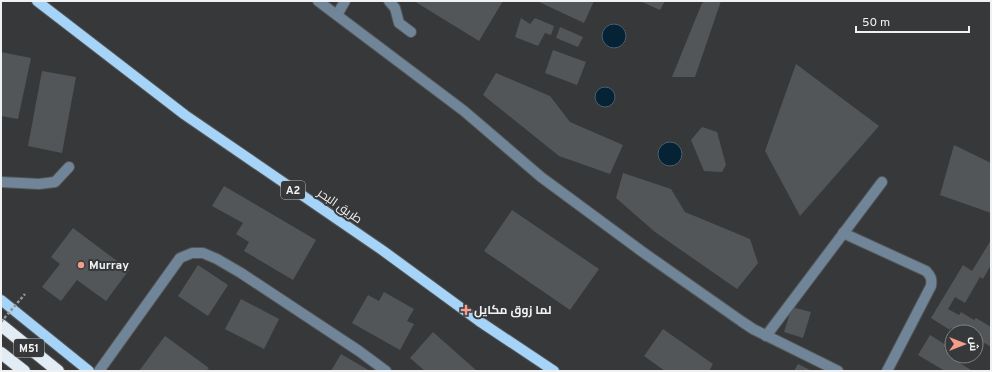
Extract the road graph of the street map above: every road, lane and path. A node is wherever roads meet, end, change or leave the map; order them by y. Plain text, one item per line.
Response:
1 (37, 1) edge
2 (318, 1) edge
3 (345, 1) edge
4 (389, 1) edge
5 (337, 15) junction
6 (411, 32) dead end
7 (69, 166) dead end
8 (1, 182) edge
9 (882, 182) dead end
10 (844, 233) junction
11 (25, 294) dead end
12 (1, 300) edge
13 (1, 324) edge
14 (766, 336) junction
15 (1, 353) edge
16 (24, 371) edge
17 (58, 371) edge
18 (89, 371) edge
19 (99, 371) edge
20 (386, 371) edge
21 (554, 371) edge
22 (838, 371) edge
23 (887, 371) edge

1 - 21 main road, طريق البحر / A2
2 - 5 street
3 - 5 street
4 - 6 street
5 - 14 street
7 - 8 street
9 - 10 street
10 - 14 street
10 - 23 street
11 - 13 path, bridge
12 - 18 main road
13 - 17 highway, M51
14 - 22 street
15 - 16 highway, M51
19 - 20 street

